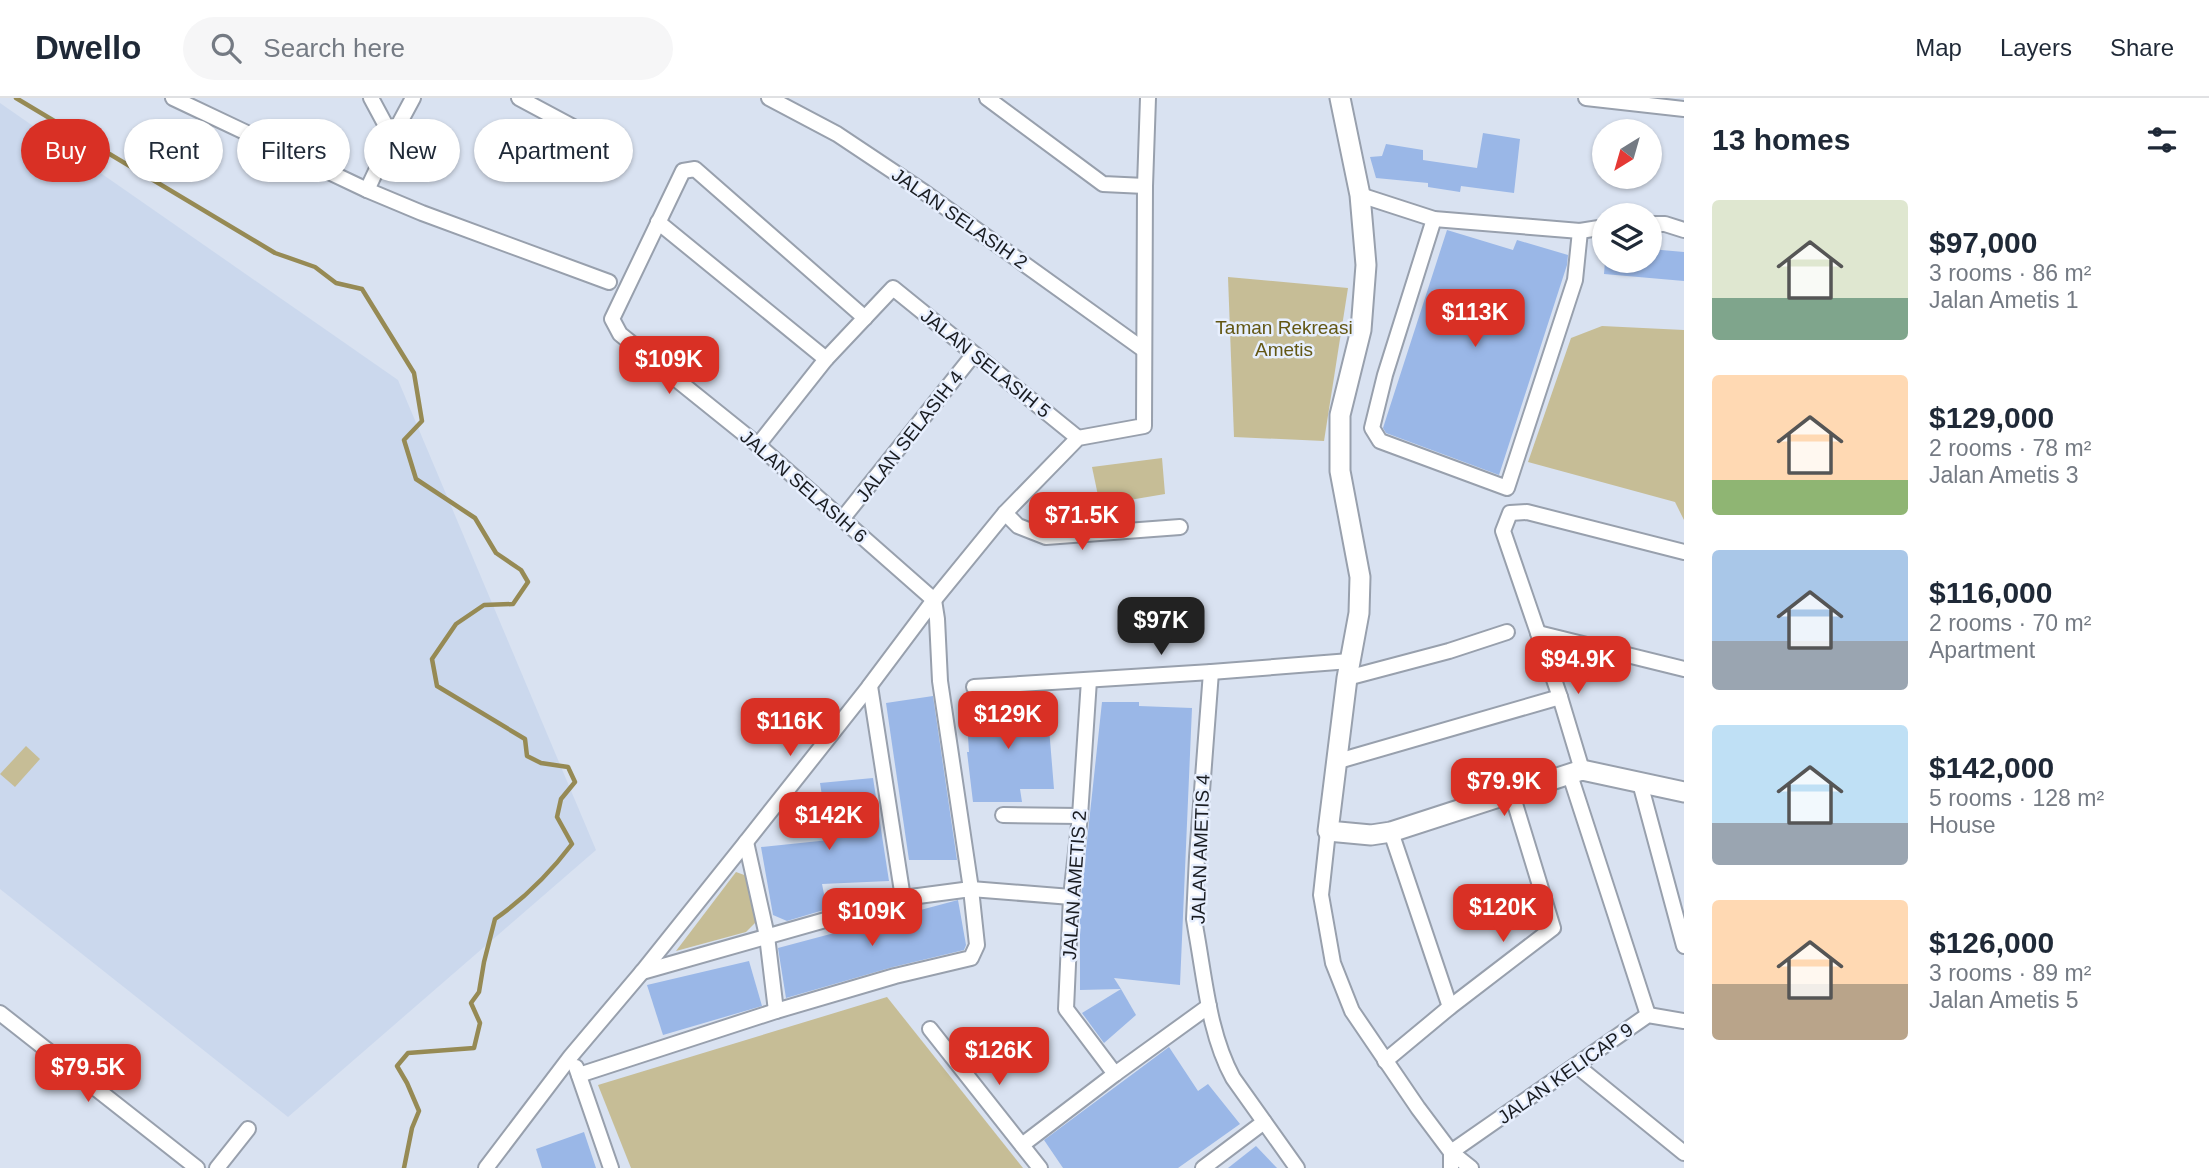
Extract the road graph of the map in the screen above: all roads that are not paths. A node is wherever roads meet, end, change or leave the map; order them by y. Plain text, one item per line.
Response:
1 (173, 98) edge
2 (371, 98) edge
3 (413, 98) edge
4 (519, 98) edge
5 (769, 98) edge
6 (987, 98) edge
7 (1148, 98) edge
8 (1340, 98) edge
9 (1586, 98) edge
10 (1684, 109) edge
11 (382, 119) edge
12 (402, 119) edge
13 (558, 119) edge
14 (371, 182) edge
15 (1145, 186) junction
16 (367, 190) junction
17 (1360, 195) junction
18 (1434, 219) junction
19 (658, 222) junction
20 (1662, 224) edge
21 (1592, 229) edge
22 (1684, 230) edge
23 (1580, 231) junction
24 (609, 282) dead end
25 (865, 318) junction
26 (1144, 350) junction
27 (974, 354) junction
28 (826, 359) junction
29 (1078, 438) junction
30 (758, 445) junction
31 (1004, 513) junction
32 (843, 518) junction
33 (1180, 527) dead end
34 (1684, 552) edge
35 (934, 600) junction
36 (1507, 632) dead end
37 (1538, 633) junction
38 (1684, 669) edge
39 (1348, 670) junction
40 (1211, 672) junction
41 (1088, 680) junction
42 (870, 686) junction
43 (974, 687) dead end
44 (1560, 696) junction
45 (1335, 762) junction
46 (1576, 772) junction
47 (1640, 783) junction
48 (1684, 792) edge
49 (1512, 794) junction
50 (1003, 815) dead end
51 (1080, 816) junction
52 (1328, 831) junction
53 (1391, 832) junction
54 (746, 842) junction
55 (971, 889) junction
56 (1071, 897) junction
57 (903, 898) junction
58 (1679, 911) edge
59 (767, 936) junction
60 (1684, 946) edge
61 (642, 972) junction
62 (1209, 1006) junction
63 (1450, 1007) junction
64 (776, 1011) junction
65 (0, 1013) edge
66 (1648, 1015) junction
67 (1684, 1021) edge
68 (930, 1029) dead end
69 (570, 1056) junction
70 (1385, 1061) junction
71 (1577, 1066) junction
72 (1115, 1074) junction
73 (579, 1075) junction
74 (1264, 1122) junction
75 (248, 1129) dead end
76 (1022, 1145) junction
77 (1451, 1152) junction
78 (1684, 1153) edge
79 (197, 1168) edge
80 (218, 1168) edge
81 (486, 1168) edge
82 (611, 1168) edge
83 (1040, 1168) edge
84 (1203, 1168) edge
85 (1297, 1168) edge
86 (1451, 1168) edge
87 (1471, 1168) edge

1 - 16 street
2 - 11 street
3 - 12 street
4 - 13 street
5 - 26 street, JALAN SELASIH 2
6 - 15 street
7 - 15 street
8 - 17 street
9 - 10 street
14 - 16 street
15 - 26 street
16 - 24 street
17 - 18 street
17 - 39 street
18 - 23 street
18 - 23 street
19 - 25 street
19 - 28 street
19 - 30 street, JALAN SELASIH 6
20 - 22 street
21 - 23 street
25 - 27 street, JALAN SELASIH 5
25 - 28 street
26 - 29 street
27 - 29 street, JALAN SELASIH 5
27 - 32 street, JALAN SELASIH 4
28 - 30 street
29 - 31 street
30 - 32 street, JALAN SELASIH 6
31 - 33 street
31 - 35 street
32 - 35 street, JALAN SELASIH 6
34 - 37 street
35 - 42 street
35 - 55 street
36 - 39 street
37 - 38 street
37 - 44 street
39 - 40 street
39 - 45 street
40 - 41 street
40 - 62 street, JALAN AMETIS 4
41 - 43 street
41 - 51 street, JALAN AMETIS 2
42 - 54 street
42 - 57 street
44 - 45 street
44 - 46 street
45 - 52 street
46 - 47 street
46 - 49 street
46 - 66 street
47 - 48 street
47 - 58 street
49 - 53 street
49 - 63 street
50 - 51 street
51 - 56 street, JALAN AMETIS 2
52 - 53 street
52 - 70 street
53 - 63 street
54 - 59 street
54 - 61 street
55 - 56 street
55 - 57 street
55 - 64 street
56 - 72 street, JALAN AMETIS 2
57 - 59 street
58 - 60 street
59 - 61 street
59 - 64 street
61 - 69 street
62 - 72 street
62 - 74 street, JALAN AMETIS 4
63 - 70 street
64 - 73 street
65 - 79 street
66 - 67 street, JALAN KELICAP 9
66 - 71 street, JALAN KELICAP 9
68 - 76 street
69 - 73 street
69 - 81 street
70 - 77 street
71 - 77 street, JALAN KELICAP 9
71 - 78 street
72 - 76 street
73 - 82 street
74 - 84 street
74 - 85 street, JALAN AMETIS 4
75 - 80 street
76 - 83 street
77 - 86 street
77 - 87 street

